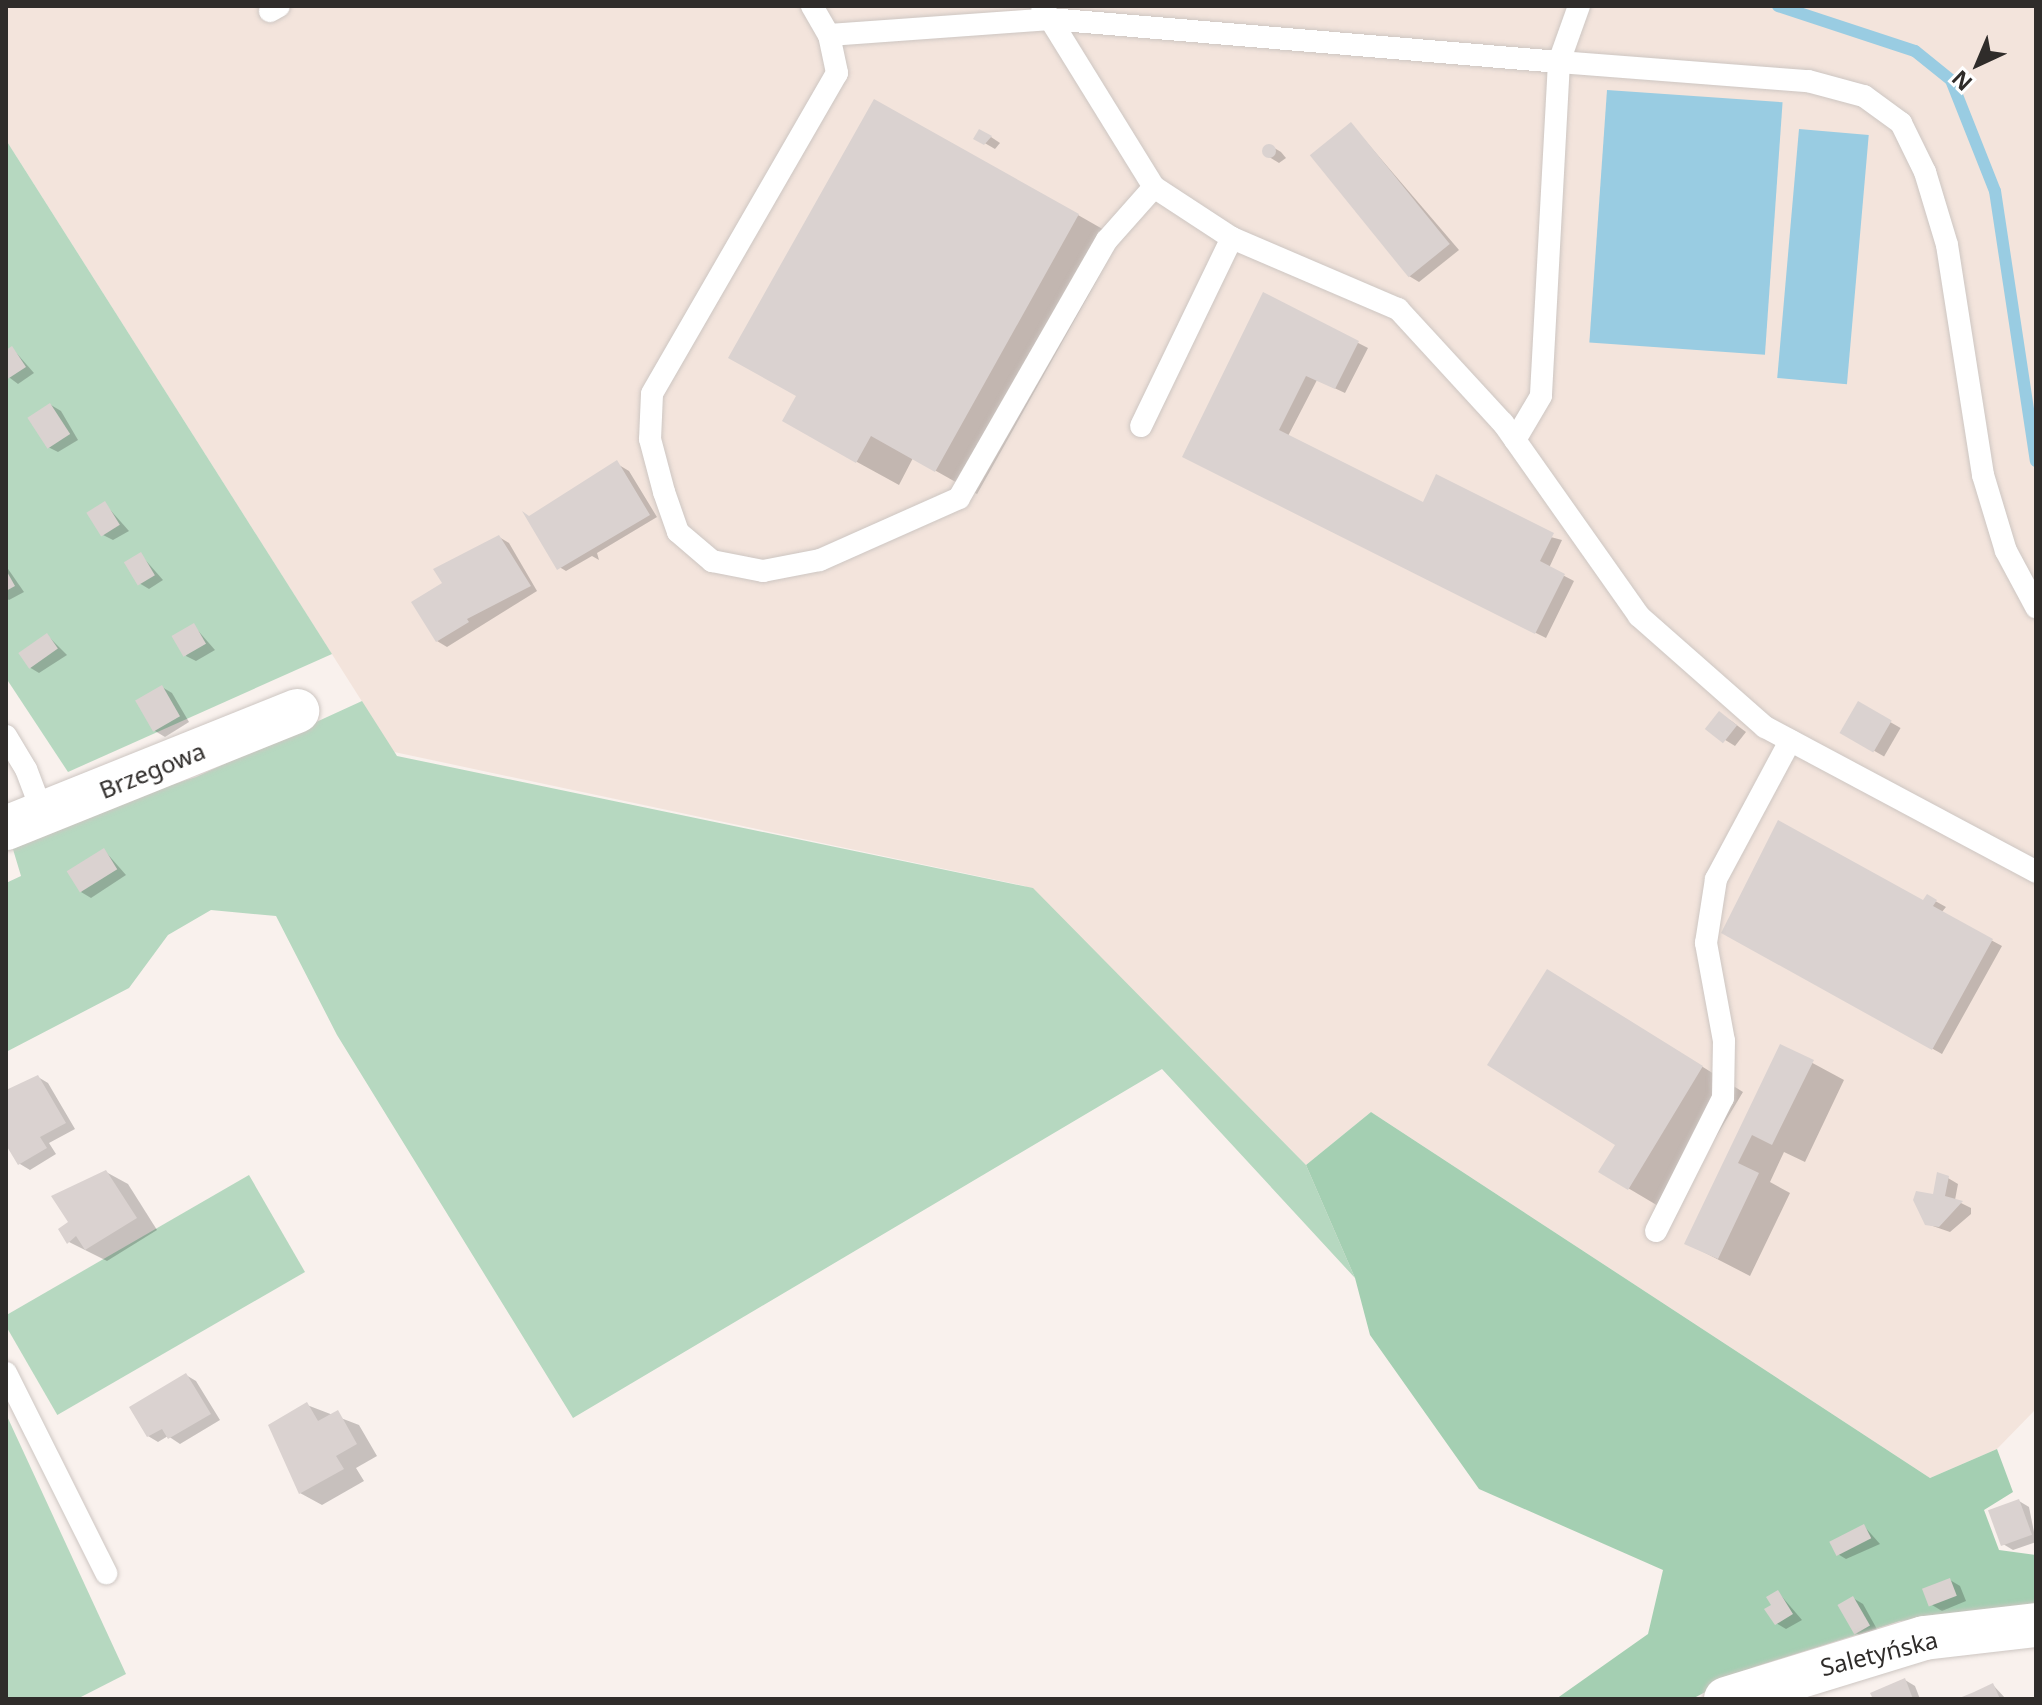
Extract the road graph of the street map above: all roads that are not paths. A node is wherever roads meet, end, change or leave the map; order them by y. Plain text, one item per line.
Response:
1 (812, 6) edge
2 (1578, 8) edge
3 (1046, 13) edge
4 (829, 35) junction
5 (1559, 62) junction
6 (1154, 187) junction
7 (1232, 238) junction
8 (1141, 426) dead end
9 (1515, 440) junction
10 (2036, 607) edge
11 (297, 711) dead end
12 (6, 736) edge
13 (1790, 741) junction
14 (24, 821) edge
15 (2036, 872) edge
16 (1656, 1231) dead end
17 (6, 1373) edge
18 (106, 1573) dead end
19 (2036, 1625) edge
20 (1726, 1699) edge

1 - 4 lane
2 - 5 lane
3 - 4 lane
3 - 5 lane
3 - 6 lane
4 - 6 lane
5 - 9 lane
5 - 10 lane
6 - 7 lane
7 - 8 lane
7 - 9 lane
9 - 13 lane
11 - 14 street, Brzegowa
12 - 14 lane
13 - 15 lane
13 - 16 lane
17 - 18 lane
19 - 20 street, Saletyńska

